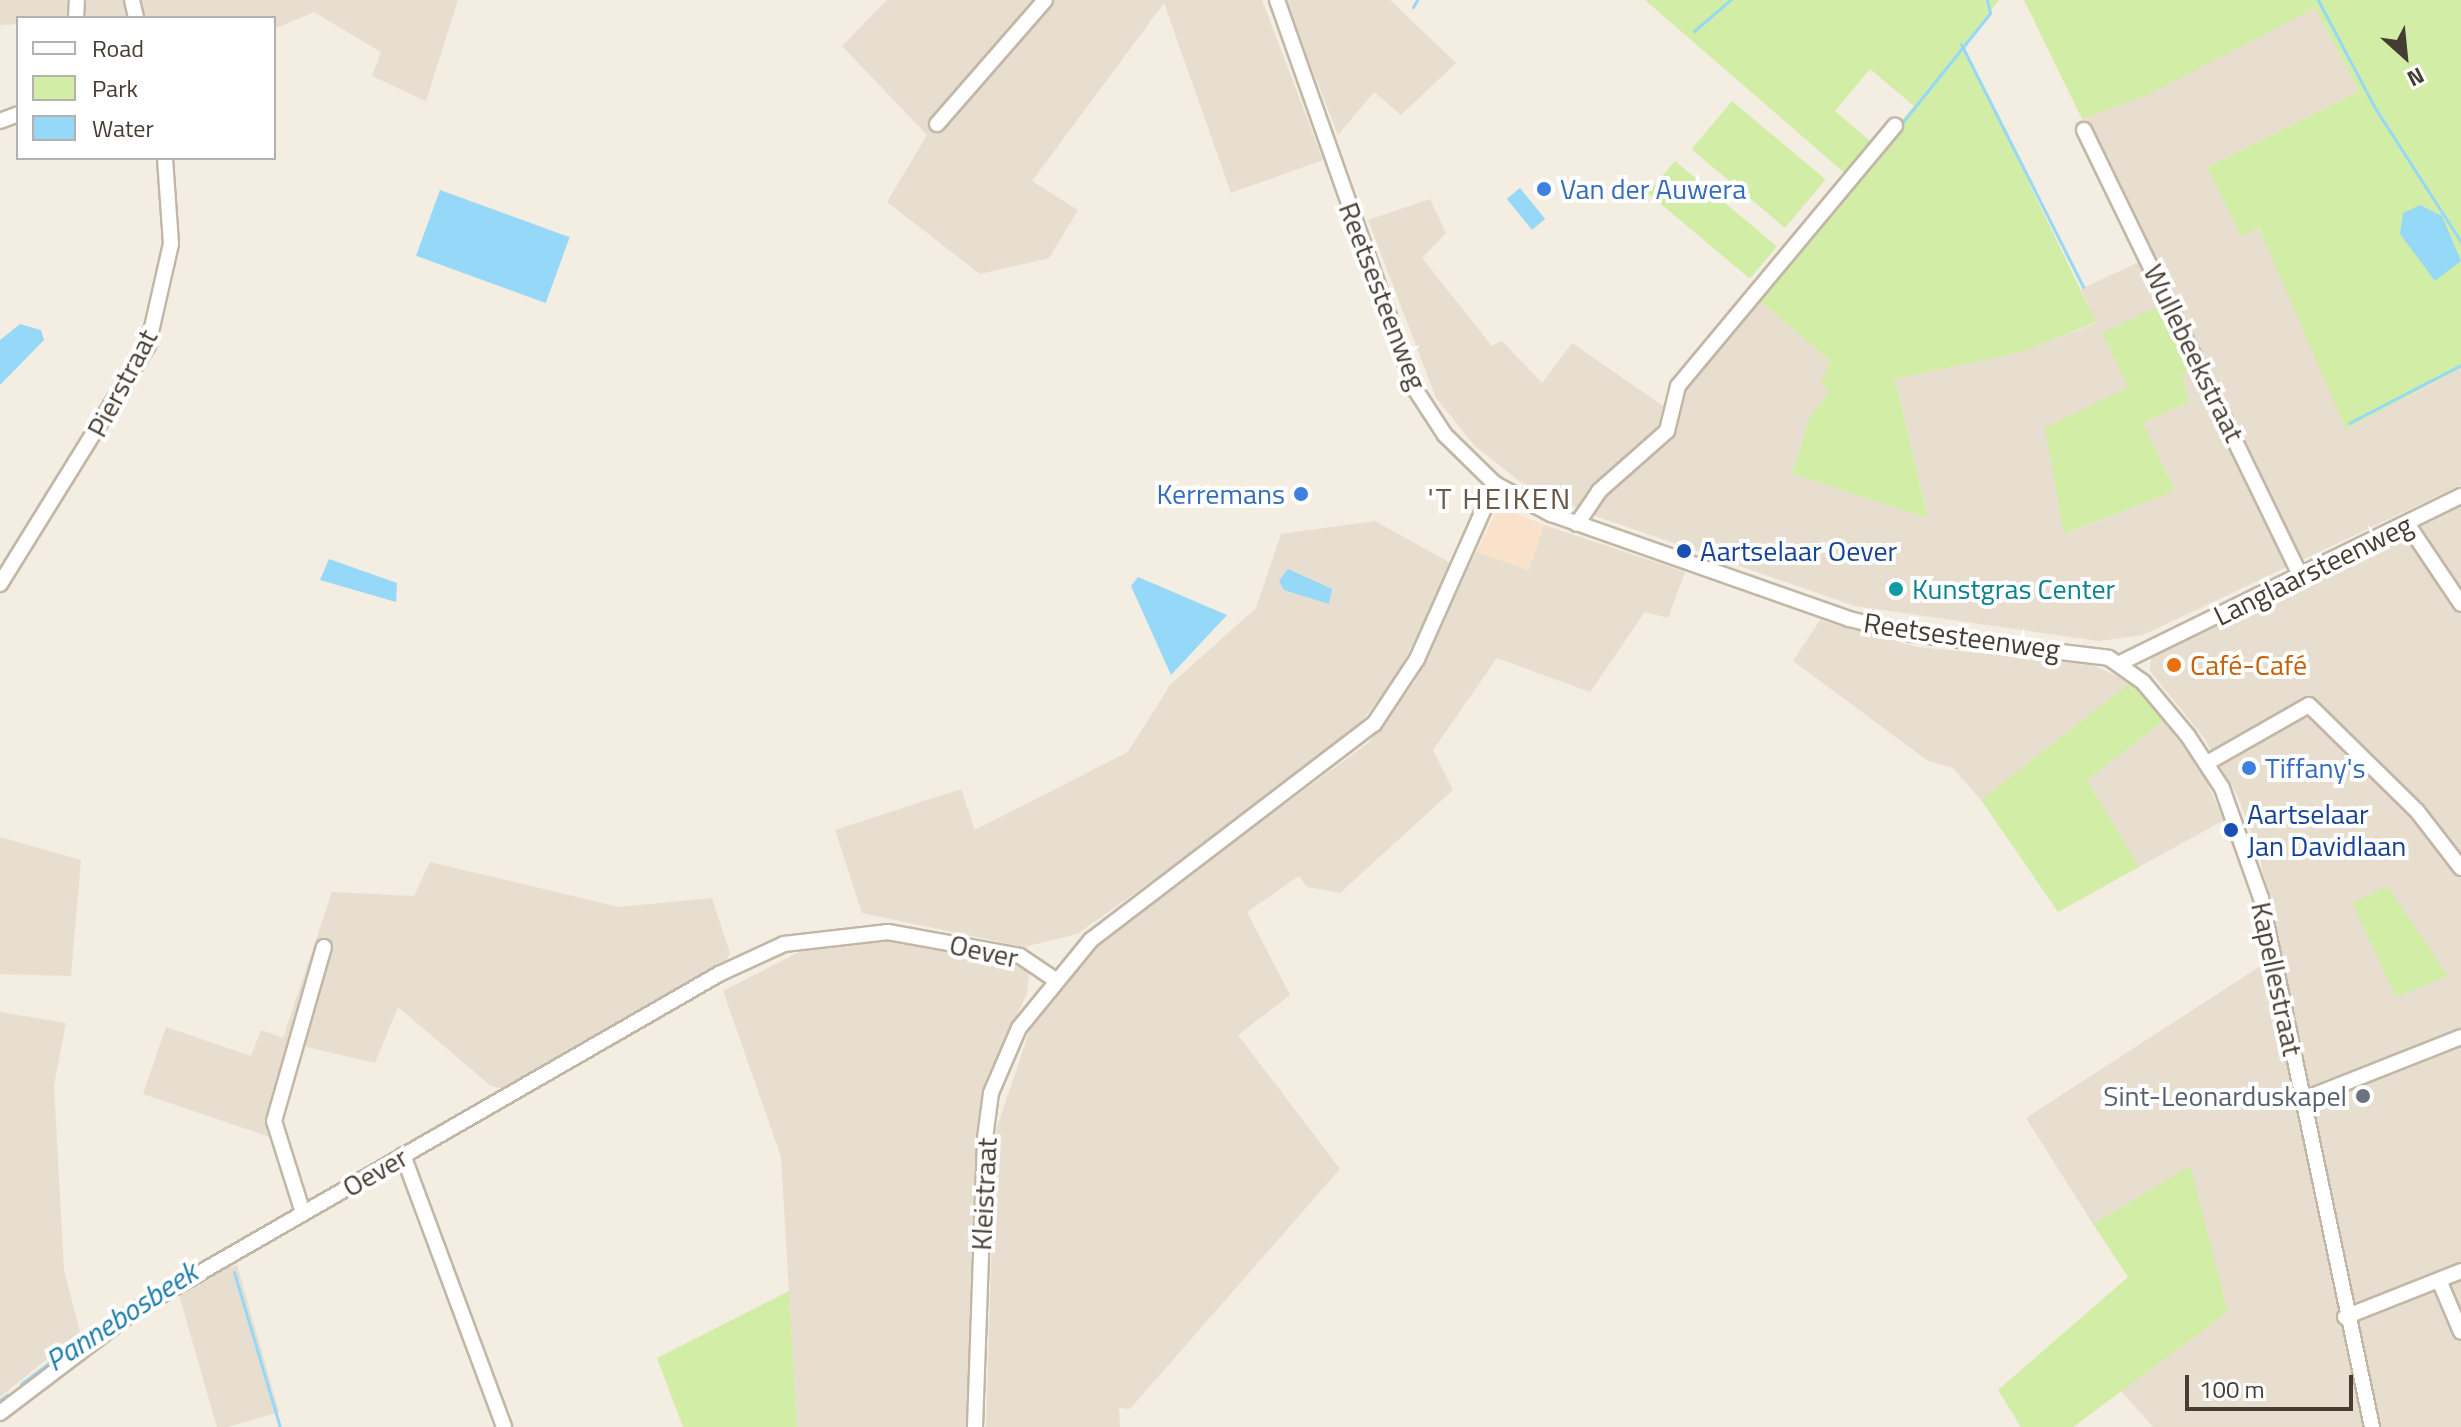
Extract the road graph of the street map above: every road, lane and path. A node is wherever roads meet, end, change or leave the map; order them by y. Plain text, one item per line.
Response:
1 (1045, 0) edge
2 (1277, 0) edge
3 (937, 124) dead end
4 (1895, 126) dead end
5 (2084, 130) dead end
6 (165, 160) edge
7 (1495, 484) junction
8 (2461, 496) edge
9 (1577, 524) junction
10 (2408, 525) junction
11 (2301, 576) junction
12 (0, 584) edge
13 (2461, 604) edge
14 (2120, 663) junction
15 (2207, 763) junction
16 (2461, 868) edge
17 (324, 947) dead end
18 (1053, 978) junction
19 (2461, 1037) edge
20 (2302, 1100) junction
21 (403, 1155) junction
22 (303, 1213) junction
23 (2461, 1271) edge
24 (2439, 1280) junction
25 (2345, 1317) junction
26 (2461, 1332) edge
27 (0, 1413) edge
28 (504, 1427) edge
29 (975, 1427) edge
30 (2372, 1427) edge

1 - 3 street
2 - 7 street, Reetsesteenweg
4 - 9 street
5 - 11 street, Wullebeekstraat
6 - 12 street, Pierstraat
7 - 9 street, Reetsesteenweg
7 - 18 street, Oever
8 - 10 street, Langlaarsteenweg
9 - 14 street, Reetsesteenweg
10 - 11 street, Langlaarsteenweg
10 - 13 street
11 - 14 street, Langlaarsteenweg
14 - 15 street, Kapellestraat
15 - 16 street
15 - 20 street, Kapellestraat
17 - 22 street
18 - 21 street, Oever
18 - 29 street, Kleistraat
19 - 20 street
20 - 25 street, Kapellestraat
21 - 22 street, Oever
21 - 28 street
22 - 27 street, Oever
23 - 24 street
24 - 25 street
24 - 26 street
25 - 30 street, Kapellestraat

